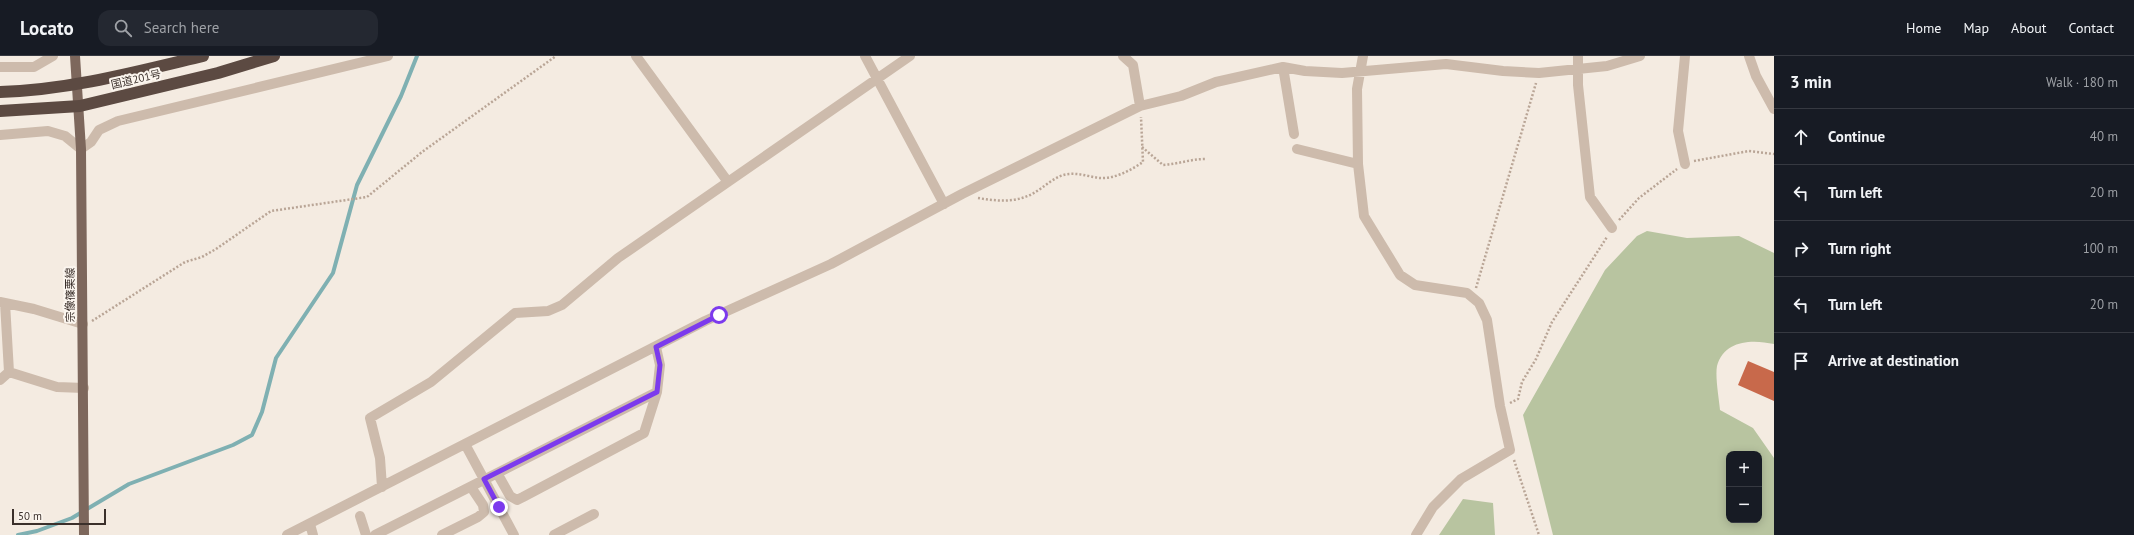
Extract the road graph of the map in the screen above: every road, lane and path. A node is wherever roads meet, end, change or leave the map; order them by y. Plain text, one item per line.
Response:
1 (53, 56) edge
2 (75, 56) edge
3 (203, 56) edge
4 (274, 56) edge
5 (388, 56) edge
6 (556, 56) edge
7 (636, 56) edge
8 (865, 56) edge
9 (910, 56) edge
10 (1123, 56) edge
11 (1363, 56) edge
12 (1578, 56) edge
13 (1640, 56) edge
14 (1685, 56) edge
15 (1749, 56) edge
16 (0, 67) edge
17 (1283, 67) junction
18 (1578, 69) junction
19 (1359, 71) junction
20 (1539, 73) junction
21 (878, 78) junction
22 (76, 85) junction
23 (0, 92) edge
24 (80, 106) junction
25 (1140, 106) junction
26 (1774, 109) edge
27 (0, 111) edge
28 (1294, 134) dead end
29 (0, 135) edge
30 (1142, 146) junction
31 (81, 149) junction
32 (1297, 149) dead end
33 (1206, 159) dead end
34 (1358, 164) junction
35 (1685, 164) dead end
36 (728, 182) junction
37 (962, 194) junction
38 (944, 204) junction
39 (1612, 228) joint
40 (1473, 298) junction
41 (2, 303) edge
42 (83, 324) junction
43 (656, 347) junction
44 (9, 372) junction
45 (0, 380) edge
46 (84, 388) junction
47 (657, 392) junction
48 (1500, 405) junction
49 (465, 444) junction
50 (1510, 450) junction
51 (497, 473) junction
52 (484, 479) junction
53 (471, 486) junction
54 (382, 487) junction
55 (594, 514) dead end
56 (360, 516) dead end
57 (310, 524) junction
58 (84, 535) edge
59 (287, 535) edge
60 (313, 535) edge
61 (366, 535) edge
62 (376, 535) edge
63 (442, 535) edge
64 (514, 535) edge
65 (554, 535) edge
66 (1416, 535) edge
67 (1539, 535) edge

1 - 16 street
2 - 22 main road, 宗像篠栗線
3 - 22 highway, 国道201号
4 - 24 highway, 国道201号
5 - 31 street
6 - 42 path
7 - 36 street
8 - 21 street
9 - 21 street
10 - 25 street
11 - 19 street
12 - 18 street
13 - 18 street
14 - 35 street
15 - 26 street
17 - 19 street
17 - 25 street
17 - 28 street
18 - 20 street
18 - 39 street
19 - 20 street
19 - 34 street
20 - 40 path
21 - 36 street
21 - 38 street
22 - 23 highway, 国道201号
22 - 24 main road, 宗像篠栗線
24 - 27 highway, 国道201号
24 - 31 main road, 宗像篠栗線
25 - 30 path
25 - 37 street
29 - 31 street
30 - 33 path
30 - 37 path
31 - 42 main road, 宗像篠栗線
32 - 34 street
34 - 40 street
36 - 54 street
37 - 38 street
38 - 43 street
39 - 48 path
40 - 48 street
41 - 42 street
41 - 44 street
42 - 46 main road, 宗像篠栗線
43 - 47 street
43 - 49 street
44 - 45 street
44 - 46 street
46 - 58 main road, 宗像篠栗線
47 - 51 street
47 - 51 street
48 - 50 street
49 - 52 street
49 - 54 street
50 - 66 street
50 - 67 path
51 - 52 street
52 - 53 street
52 - 64 street
53 - 62 street
53 - 63 street
54 - 57 street
55 - 65 street
56 - 61 street
57 - 59 street
57 - 60 street

